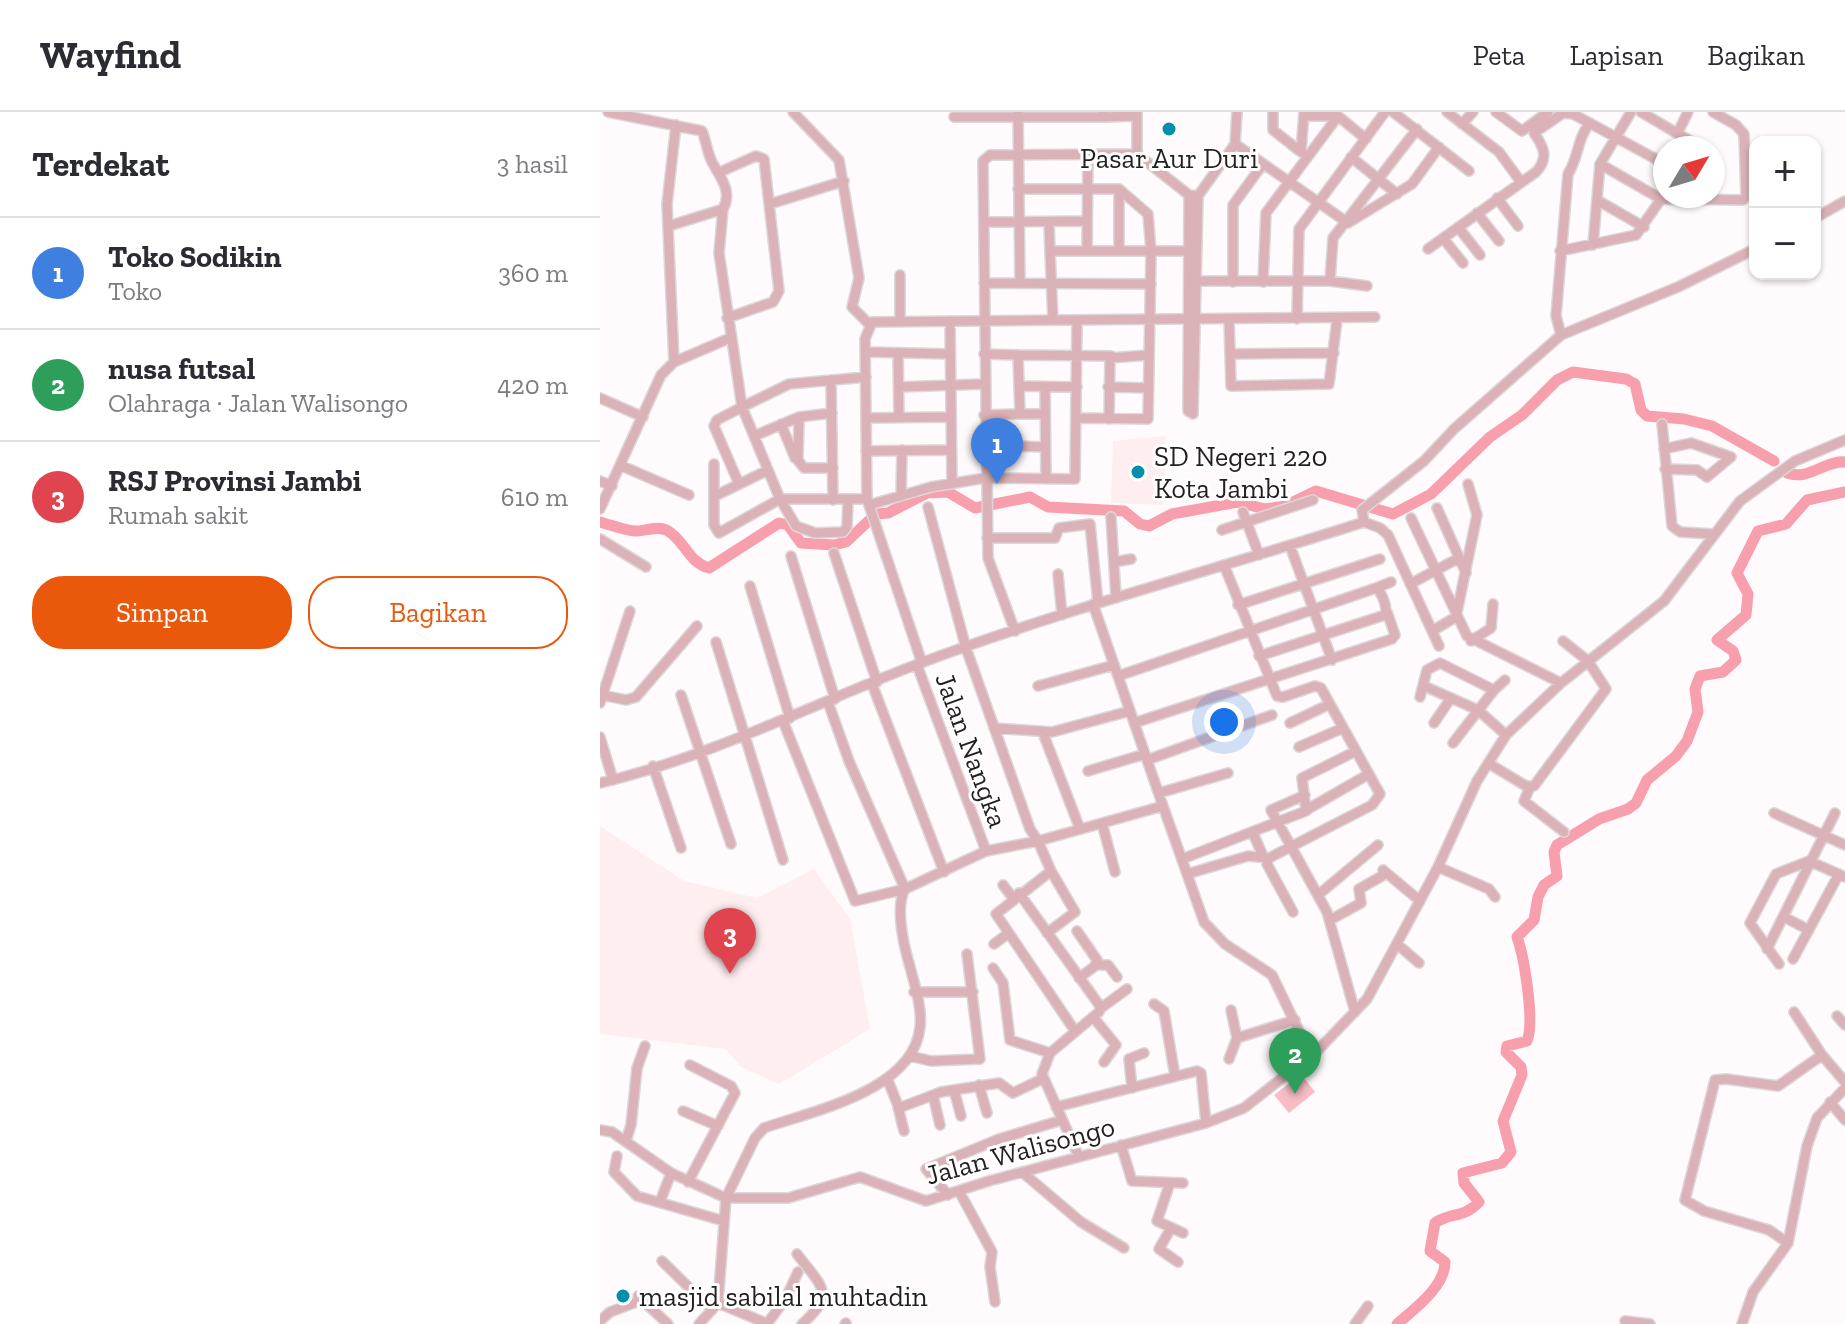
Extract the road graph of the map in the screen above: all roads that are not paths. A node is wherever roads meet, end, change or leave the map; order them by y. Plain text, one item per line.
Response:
1 (608, 112) edge
2 (793, 112) edge
3 (1237, 112) edge
4 (1273, 112) edge
5 (1385, 112) edge
6 (1393, 112) edge
7 (1447, 112) edge
8 (1473, 112) edge
9 (1496, 112) edge
10 (1631, 112) edge
11 (1641, 112) edge
12 (1688, 112) edge
13 (1713, 112) edge
14 (1552, 113) edge
15 (954, 114) edge
16 (1137, 114) edge
17 (1304, 114) edge
18 (1018, 115) edge
19 (1103, 115) edge
20 (1338, 116) junction
21 (1590, 123) junction
22 (1462, 124) junction
23 (676, 125) junction
24 (1540, 125) junction
25 (954, 129) dead end
26 (1417, 129) junction
27 (1678, 132) junction
28 (1684, 136) edge
29 (1616, 137) junction
30 (1366, 139) junction
31 (1235, 144) junction
32 (1439, 147) junction
33 (1301, 152) junction
34 (1315, 152) junction
35 (1017, 153) junction
36 (1088, 154) junction
37 (1137, 154) junction
38 (1351, 157) junction
39 (1653, 157) edge
40 (1263, 164) junction
41 (1600, 164) junction
42 (1469, 171) dead end
43 (720, 172) junction
44 (1377, 178) junction
45 (844, 181) junction
46 (1289, 182) junction
47 (1521, 182) junction
48 (1087, 187) junction
49 (1018, 189) junction
50 (1119, 189) junction
51 (1397, 194) junction
52 (1653, 194) edge
53 (1194, 195) junction
54 (1497, 198) junction
55 (1725, 199) edge
56 (1597, 200) junction
57 (1845, 201) edge
58 (1317, 202) junction
59 (770, 204) junction
60 (1656, 208) edge
61 (723, 209) junction
62 (1477, 213) junction
63 (1821, 215) edge
64 (1018, 221) junction
65 (1087, 221) junction
66 (984, 222) junction
67 (1049, 222) junction
68 (1348, 223) junction
69 (669, 226) junction
70 (1518, 226) dead end
71 (1458, 227) junction
72 (1644, 227) junction
73 (1443, 238) junction
74 (1499, 241) dead end
75 (1593, 245) junction
76 (1428, 249) dead end
77 (1050, 251) junction
78 (1087, 251) junction
79 (1119, 251) junction
80 (1151, 251) junction
81 (1188, 251) junction
82 (1560, 251) junction
83 (1749, 252) edge
84 (1480, 255) dead end
85 (1463, 263) dead end
86 (900, 275) dead end
87 (1330, 281) junction
88 (1020, 282) junction
89 (1233, 282) junction
90 (1263, 282) junction
91 (984, 283) junction
92 (1051, 283) junction
93 (1296, 283) junction
94 (1151, 284) junction
95 (1367, 286) dead end
96 (1193, 288) junction
97 (1375, 317) dead end
98 (727, 318) junction
99 (1229, 319) junction
100 (1297, 319) junction
101 (1053, 320) junction
102 (1077, 320) junction
103 (1150, 320) junction
104 (1192, 320) junction
105 (1337, 320) junction
106 (900, 321) junction
107 (950, 321) junction
108 (983, 321) junction
109 (869, 324) junction
110 (1561, 335) junction
111 (730, 338) junction
112 (866, 352) junction
113 (898, 353) junction
114 (1334, 353) junction
115 (950, 354) junction
116 (984, 354) junction
117 (1077, 354) junction
118 (1230, 354) junction
119 (1018, 355) junction
120 (1149, 355) junction
121 (1111, 356) junction
122 (674, 362) junction
123 (866, 377) junction
124 (831, 380) junction
125 (984, 384) junction
126 (1020, 386) junction
127 (899, 387) junction
128 (950, 387) junction
129 (1045, 387) junction
130 (1077, 387) junction
131 (1108, 387) junction
132 (1148, 388) junction
133 (600, 398) edge
134 (742, 407) junction
135 (832, 413) junction
136 (1020, 414) junction
137 (1045, 414) junction
138 (984, 415) junction
139 (643, 417) junction
140 (799, 417) junction
141 (950, 417) junction
142 (866, 418) junction
143 (899, 418) junction
144 (1077, 418) junction
145 (1109, 419) junction
146 (781, 424) junction
147 (1662, 424) dead end
148 (754, 436) junction
149 (1845, 440) edge
150 (985, 445) junction
151 (1045, 447) junction
152 (1664, 449) junction
153 (902, 450) junction
154 (950, 450) junction
155 (866, 451) junction
156 (797, 459) junction
157 (714, 464) dead end
158 (622, 466) junction
159 (833, 468) junction
160 (1665, 469) junction
161 (768, 470) junction
162 (985, 478) junction
163 (1046, 479) junction
164 (600, 481) edge
165 (739, 484) junction
166 (952, 484) junction
167 (1468, 484) dead end
168 (612, 486) junction
169 (689, 495) dead end
170 (715, 496) junction
171 (901, 496) junction
172 (780, 499) junction
173 (833, 500) junction
174 (848, 500) junction
175 (1313, 500) dead end
176 (928, 507) dead end
177 (1437, 508) dead end
178 (600, 509) edge
179 (871, 509) junction
180 (1243, 512) dead end
181 (1111, 517) dead end
182 (1411, 518) dead end
183 (1247, 522) junction
184 (1364, 522) junction
185 (1222, 530) dead end
186 (1712, 534) junction
187 (987, 538) junction
188 (1055, 538) junction
189 (600, 539) edge
190 (1290, 546) junction
191 (1057, 552) dead end
192 (834, 553) dead end
193 (1259, 555) junction
194 (791, 556) dead end
195 (1459, 558) junction
196 (1131, 559) dead end
197 (1380, 559) dead end
198 (1114, 562) junction
199 (1224, 565) junction
200 (646, 567) dead end
201 (1436, 571) junction
202 (1466, 573) junction
203 (1058, 574) dead end
204 (1391, 582) dead end
205 (1304, 584) junction
206 (1410, 584) junction
207 (750, 586) dead end
208 (1376, 588) junction
209 (1116, 598) junction
210 (1095, 604) junction
211 (1493, 604) dead end
212 (1238, 605) junction
213 (1314, 609) junction
214 (630, 611) dead end
215 (1387, 612) junction
216 (1062, 615) junction
217 (1456, 617) junction
218 (697, 626) dead end
219 (1015, 631) junction
220 (1248, 631) junction
221 (1432, 631) junction
222 (1323, 634) junction
223 (1471, 641) junction
224 (1563, 641) dead end
225 (716, 642) dead end
226 (1439, 646) dead end
227 (966, 648) junction
228 (1259, 656) junction
229 (1332, 660) junction
230 (1588, 661) junction
231 (919, 664) junction
232 (1114, 665) junction
233 (1118, 676) junction
234 (1269, 678) junction
235 (1505, 680) dead end
236 (874, 683) junction
237 (1561, 683) junction
238 (1038, 686) dead end
239 (1424, 686) junction
240 (1494, 690) junction
241 (681, 695) dead end
242 (1420, 697) dead end
243 (1451, 698) junction
244 (601, 699) edge
245 (832, 701) junction
246 (1330, 704) junction
247 (1478, 710) junction
248 (1130, 711) junction
249 (1272, 715) dead end
250 (786, 720) junction
251 (1134, 723) junction
252 (1290, 723) dead end
253 (1434, 723) dead end
254 (994, 728) junction
255 (1343, 728) junction
256 (1043, 733) junction
257 (745, 735) junction
258 (1506, 735) junction
259 (600, 737) edge
260 (1453, 743) dead end
261 (1299, 747) dead end
262 (699, 751) junction
263 (1356, 751) junction
264 (1146, 757) junction
265 (1488, 763) junction
266 (653, 766) junction
267 (1088, 771) dead end
268 (1228, 773) dead end
269 (1369, 774) junction
270 (613, 780) junction
271 (600, 783) edge
272 (1530, 787) junction
273 (1159, 793) junction
274 (1305, 795) junction
275 (1163, 806) junction
276 (1308, 809) junction
277 (1774, 813) dead end
278 (1835, 813) dead end
279 (1102, 823) junction
280 (1277, 825) junction
281 (1080, 829) junction
282 (1564, 832) dead end
283 (1253, 833) junction
284 (1825, 836) junction
285 (1038, 841) junction
286 (731, 844) dead end
287 (1378, 845) dead end
288 (1845, 845) edge
289 (1290, 846) junction
290 (681, 848) dead end
291 (986, 851) junction
292 (1266, 857) junction
293 (1182, 859) junction
294 (783, 860) dead end
295 (1813, 863) junction
296 (1438, 867) junction
297 (1051, 871) junction
298 (944, 872) junction
299 (1115, 872) dead end
300 (1187, 874) junction
301 (1842, 875) edge
302 (1003, 885) dead end
303 (905, 889) junction
304 (1016, 895) junction
305 (1318, 895) junction
306 (1495, 897) dead end
307 (1420, 901) junction
308 (1293, 912) dead end
309 (1784, 917) junction
310 (1330, 920) junction
311 (1809, 930) junction
312 (1077, 931) dead end
313 (1009, 933) junction
314 (1047, 933) junction
315 (994, 944) dead end
316 (1397, 944) junction
317 (1767, 949) junction
318 (967, 954) dead end
319 (1793, 959) dead end
320 (1419, 963) dead end
321 (1779, 964) dead end
322 (1096, 965) junction
323 (993, 968) dead end
324 (1117, 977) dead end
325 (1079, 978) junction
326 (1127, 989) dead end
327 (914, 992) junction
328 (973, 992) junction
329 (1154, 1004) dead end
330 (1101, 1008) junction
331 (1231, 1010) dead end
332 (1355, 1012) junction
333 (1794, 1012) dead end
334 (1837, 1016) dead end
335 (1093, 1017) junction
336 (1295, 1020) junction
337 (1845, 1025) edge
338 (1075, 1031) junction
339 (1237, 1038) junction
340 (645, 1046) dead end
341 (1117, 1047) junction
342 (1050, 1053) junction
343 (1144, 1053) dead end
344 (1822, 1055) junction
345 (910, 1056) junction
346 (1311, 1056) junction
347 (1129, 1059) junction
348 (1229, 1059) dead end
349 (1104, 1062) dead end
350 (690, 1065) dead end
351 (1175, 1076) junction
352 (887, 1078) junction
353 (1042, 1079) junction
354 (1845, 1082) edge
355 (979, 1085) junction
356 (1132, 1088) junction
357 (1845, 1088) edge
358 (954, 1090) junction
359 (933, 1095) junction
360 (1830, 1102) junction
361 (898, 1107) junction
362 (1056, 1107) junction
363 (683, 1111) dead end
364 (987, 1113) dead end
365 (961, 1116) dead end
366 (1062, 1120) junction
367 (1845, 1120) edge
368 (1206, 1123) junction
369 (940, 1125) dead end
370 (718, 1126) junction
371 (600, 1130) edge
372 (904, 1131) dead end
373 (626, 1141) junction
374 (1121, 1145) junction
375 (617, 1156) dead end
376 (1079, 1157) junction
377 (1022, 1172) junction
378 (671, 1173) junction
379 (688, 1182) junction
380 (1170, 1183) junction
381 (1183, 1183) dead end
382 (959, 1191) junction
383 (948, 1195) junction
384 (726, 1198) junction
385 (660, 1202) junction
386 (724, 1221) junction
387 (1171, 1228) junction
388 (1183, 1233) dead end
389 (1788, 1243) junction
390 (1124, 1248) dead end
391 (797, 1254) dead end
392 (662, 1261) dead end
393 (1178, 1262) dead end
394 (798, 1272) dead end
395 (995, 1302) dead end
396 (1368, 1306) dead end
397 (715, 1307) junction
398 (600, 1321) edge
399 (1625, 1321) dead end
400 (668, 1324) edge
401 (699, 1324) edge
402 (768, 1324) edge
403 (802, 1324) edge
404 (1355, 1324) edge
405 (1650, 1324) edge
406 (1742, 1324) edge

1 - 23 street
2 - 45 street
3 - 31 street
4 - 33 street
5 - 30 street
6 - 26 street
7 - 22 street
8 - 22 street
9 - 24 street
10 - 29 street
11 - 27 street
12 - 27 street
13 - 55 street
14 - 21 street
14 - 24 street
15 - 18 street
15 - 25 street
16 - 19 street
16 - 37 street
17 - 20 street
17 - 33 street
18 - 19 street
18 - 35 street
20 - 30 street
20 - 34 street
21 - 29 street
21 - 82 street
22 - 47 street
23 - 43 street
23 - 69 street
24 - 47 street
26 - 32 street
26 - 44 street
27 - 28 street
29 - 39 street
29 - 41 street
30 - 38 street
31 - 40 street
31 - 53 street
32 - 42 street
32 - 51 street
33 - 34 street
34 - 46 street
35 - 36 street
35 - 49 street
35 - 66 street
36 - 37 street
36 - 48 street
37 - 53 street
38 - 44 street
38 - 58 street
40 - 46 street
40 - 89 street
41 - 52 street
41 - 56 street
43 - 59 street
43 - 61 street
44 - 51 street
44 - 68 street
45 - 59 street
45 - 109 street
46 - 58 street
46 - 90 street
47 - 54 street
48 - 49 street
48 - 50 street
48 - 65 street
49 - 64 street
50 - 79 street
50 - 80 street
51 - 68 street
53 - 81 street
53 - 96 street
54 - 62 street
54 - 70 street
56 - 72 street
56 - 75 street
57 - 63 street
58 - 68 street
58 - 93 street
59 - 98 street
60 - 72 street
61 - 69 street
61 - 98 street
62 - 71 street
62 - 74 street
64 - 66 street
64 - 67 street
64 - 88 street
65 - 67 street
65 - 78 street
66 - 91 street
67 - 77 street
68 - 87 street
69 - 122 street
71 - 73 street
71 - 84 street
72 - 75 street
73 - 76 street
73 - 85 street
75 - 82 street
77 - 78 street
77 - 92 street
78 - 79 street
79 - 80 street
80 - 81 street
80 - 94 street
81 - 96 street
82 - 110 street
83 - 110 street
86 - 106 street
87 - 93 street
87 - 95 street
88 - 91 street
88 - 92 street
89 - 90 street
89 - 96 street
90 - 93 street
91 - 108 street
92 - 94 street
92 - 101 street
93 - 100 street
94 - 103 street
96 - 104 street
97 - 105 street
98 - 111 street
99 - 100 street
99 - 104 street
99 - 118 street
100 - 105 street
101 - 102 street
101 - 108 street
102 - 103 street
102 - 117 street
103 - 104 street
103 - 120 street
104 - 104 street
105 - 114 street
106 - 107 street
106 - 109 street
107 - 108 street
107 - 115 street
108 - 116 street
109 - 112 street, Jalan Nangka
110 - 184 street
111 - 122 street
111 - 134 street
112 - 113 street
112 - 123 street, Jalan Nangka
113 - 115 street
113 - 127 street
114 - 118 street
114 - 118 street
115 - 128 street
116 - 119 street
116 - 125 street
117 - 119 street
117 - 121 street
117 - 130 street
119 - 126 street
120 - 121 street
120 - 132 street
121 - 131 street
122 - 139 street
123 - 124 street
123 - 142 street, Jalan Nangka
124 - 134 street
124 - 135 street
125 - 128 street
125 - 138 street
126 - 129 street
126 - 136 street
127 - 128 street
127 - 143 street
128 - 141 street
129 - 130 street
129 - 137 street
130 - 144 street
131 - 132 street
131 - 145 street
132 - 145 street
133 - 139 street
134 - 148 street
134 - 165 street
135 - 140 street
135 - 159 street
136 - 137 street
136 - 138 street
137 - 151 street
138 - 150 street
139 - 158 street
140 - 146 street
140 - 156 street
141 - 143 street
141 - 154 street
142 - 143 street
142 - 155 street, Jalan Nangka
144 - 145 street
144 - 163 street
146 - 148 street
146 - 156 street
147 - 152 street
148 - 161 street
149 - 186 street, Jalan Walisongo
150 - 151 street
150 - 162 street
151 - 163 street
152 - 160 street
152 - 160 street
153 - 154 street
153 - 155 street
153 - 171 street
154 - 166 street
155 - 179 street, Jalan Nangka
156 - 159 street
157 - 170 street
158 - 168 street
158 - 169 street
159 - 173 street
160 - 186 street
161 - 165 street
161 - 172 street
162 - 163 street
162 - 166 street
162 - 187 street
164 - 168 street
165 - 170 street
166 - 171 street
167 - 202 street
168 - 178 street
170 - 172 street
171 - 179 street
172 - 173 street
172 - 174 street
173 - 174 street
174 - 179 street
175 - 183 street
176 - 227 street
177 - 195 street
179 - 231 street, Jalan Nangka
180 - 183 street
181 - 198 street
182 - 201 street
183 - 185 street
183 - 193 street
184 - 190 street
184 - 206 street
186 - 230 street, Jalan Walisongo
187 - 188 street
187 - 219 street
188 - 191 street
188 - 210 street
189 - 200 street
190 - 193 street
190 - 205 street
192 - 236 street
193 - 199 street
194 - 245 street
195 - 201 street
195 - 202 street
196 - 198 street
197 - 205 street
198 - 209 street
199 - 209 street
199 - 212 street
201 - 206 street
201 - 217 street
202 - 217 street
203 - 216 street
204 - 208 street
205 - 212 street
205 - 213 street
206 - 221 street
207 - 250 street
208 - 213 street
208 - 215 street
209 - 210 street
210 - 216 street
210 - 232 street
211 - 223 street
212 - 220 street
213 - 220 street
213 - 222 street
214 - 244 street
215 - 222 street
215 - 229 street
216 - 219 street
217 - 221 street
217 - 223 street
218 - 244 street
219 - 227 street
220 - 228 street
220 - 233 street
221 - 226 street
222 - 228 street
222 - 229 street
223 - 237 street
224 - 230 street
225 - 257 street
227 - 231 street
227 - 254 street
228 - 234 street
229 - 234 street
230 - 237 street, Jalan Walisongo
230 - 272 street
231 - 236 street
231 - 291 street, Jalan Nangka
232 - 233 street
232 - 238 street
233 - 248 street
234 - 246 street
234 - 251 street
235 - 240 street
236 - 245 street
236 - 298 street
237 - 258 street, Jalan Walisongo
239 - 240 street
239 - 242 street
239 - 243 street
240 - 247 street
241 - 262 street
243 - 247 street
243 - 253 street
245 - 250 street
245 - 303 street
246 - 252 street
246 - 255 street
247 - 258 street
247 - 260 street
248 - 251 street
248 - 256 street
249 - 264 street
250 - 257 street
250 - 303 street
251 - 264 street
254 - 256 street
254 - 285 street
255 - 261 street
255 - 263 street
256 - 281 street
257 - 262 street
257 - 294 street
258 - 265 street, Jalan Walisongo
259 - 270 street
262 - 266 street
262 - 286 street
263 - 269 street
263 - 274 street
264 - 267 street
264 - 273 street
265 - 272 street
265 - 296 street, Jalan Walisongo
266 - 270 street
266 - 290 street
268 - 273 street
269 - 276 street
269 - 289 street
270 - 271 street
272 - 282 street
273 - 275 street
274 - 276 street
274 - 280 street
275 - 279 street
275 - 293 street
276 - 280 street
277 - 284 street
278 - 284 street
279 - 281 street
279 - 299 street
280 - 283 street
280 - 289 street
281 - 285 street
283 - 292 street
283 - 293 street
284 - 288 street
284 - 295 street
285 - 291 street
285 - 297 street
287 - 305 street
289 - 292 street
289 - 305 street
291 - 298 street
292 - 300 street
292 - 308 street
293 - 300 street
295 - 301 street
295 - 309 street
295 - 317 street
296 - 306 street
296 - 307 street, Jalan Walisongo
297 - 304 street
297 - 314 street
298 - 303 street
300 - 336 street
301 - 311 street
302 - 304 street
303 - 327 street
304 - 313 street
304 - 314 street
305 - 310 street
307 - 310 street
307 - 316 street, Jalan Walisongo
309 - 311 street
309 - 317 street
310 - 332 street
311 - 319 street
312 - 322 street
313 - 315 street
313 - 338 street
314 - 325 street
316 - 320 street
316 - 332 street, Jalan Walisongo
317 - 321 street
318 - 328 street
322 - 324 street
322 - 325 street
323 - 342 street
325 - 330 street
326 - 330 street
327 - 328 street
327 - 345 street
328 - 345 street
329 - 351 street
330 - 335 street
331 - 339 street
332 - 346 street, Jalan Walisongo
333 - 344 street
334 - 337 street
335 - 338 street
335 - 341 street
336 - 339 street
336 - 346 street
338 - 342 street
339 - 348 street
340 - 373 street
341 - 347 street
341 - 349 street
342 - 353 street
343 - 347 street
344 - 354 street
344 - 389 street
345 - 352 street
346 - 368 street, Jalan Walisongo
347 - 356 street
350 - 370 street
351 - 356 street
351 - 368 street
352 - 361 street
352 - 384 street
353 - 355 street
353 - 362 street
355 - 358 street
355 - 364 street
356 - 362 street
357 - 360 street
358 - 359 street
358 - 365 street
359 - 361 street
359 - 369 street
360 - 367 street
360 - 389 street
361 - 372 street
362 - 366 street
363 - 370 street
366 - 376 street
366 - 383 street
368 - 374 street, Jalan Walisongo
370 - 379 street
371 - 373 street, Jalan Walisongo
373 - 378 street, Jalan Walisongo
374 - 376 street, Jalan Walisongo
374 - 380 street
375 - 385 street
376 - 377 street, Jalan Walisongo
377 - 382 street, Jalan Walisongo
377 - 390 street
378 - 379 street, Jalan Walisongo
378 - 385 street
379 - 384 street, Jalan Walisongo
380 - 381 street
380 - 387 street
382 - 383 street, Jalan Walisongo
382 - 395 street
383 - 384 street, Jalan Walisongo
384 - 386 street
385 - 386 street
386 - 397 street
387 - 388 street
387 - 393 street
389 - 406 street
391 - 403 street
392 - 397 street
394 - 402 street
396 - 404 street
397 - 401 street
397 - 402 street
398 - 400 street
399 - 405 street

